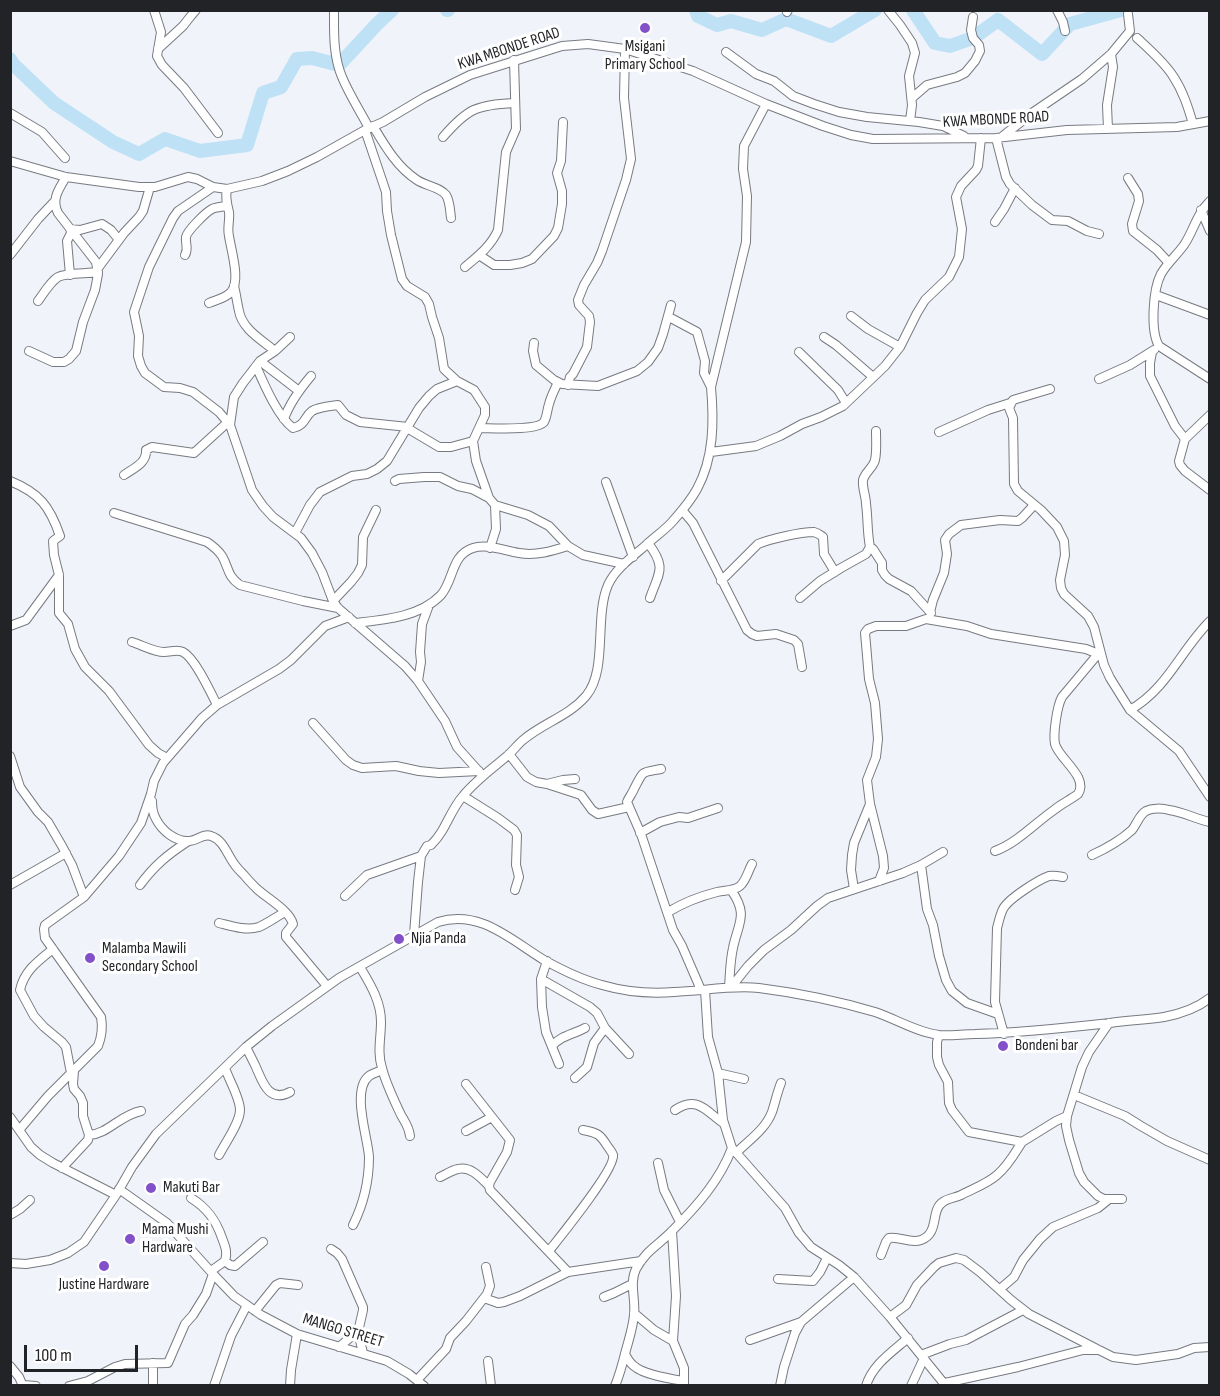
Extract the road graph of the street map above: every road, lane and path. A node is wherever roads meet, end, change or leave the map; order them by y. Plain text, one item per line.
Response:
1 (154, 10) edge
2 (196, 10) edge
3 (334, 10) edge
4 (888, 10) edge
5 (1057, 10) edge
6 (1128, 14) dead end
7 (973, 17) dead end
8 (1065, 31) dead end
9 (1137, 38) dead end
10 (158, 49) junction
11 (626, 49) junction
12 (726, 52) dead end
13 (1112, 54) junction
14 (514, 60) junction
15 (912, 98) junction
16 (514, 104) junction
17 (766, 104) junction
18 (10, 113) edge
19 (910, 121) junction
20 (1209, 121) edge
21 (563, 122) dead end
22 (1194, 124) junction
23 (369, 128) junction
24 (1108, 129) junction
25 (218, 134) dead end
26 (443, 137) dead end
27 (999, 137) junction
28 (967, 138) junction
29 (981, 138) junction
30 (65, 158) dead end
31 (10, 160) edge
32 (66, 177) junction
33 (1128, 178) dead end
34 (150, 187) junction
35 (213, 187) junction
36 (1015, 188) junction
37 (227, 189) junction
38 (1209, 201) edge
39 (54, 202) junction
40 (226, 206) junction
41 (1201, 210) junction
42 (451, 218) dead end
43 (995, 222) dead end
44 (71, 230) junction
45 (1209, 231) edge
46 (1099, 234) dead end
47 (119, 240) junction
48 (10, 255) edge
49 (185, 255) dead end
50 (479, 255) junction
51 (1169, 263) junction
52 (465, 267) dead end
53 (98, 270) junction
54 (70, 275) junction
55 (234, 285) junction
56 (1156, 295) junction
57 (38, 301) dead end
58 (209, 303) dead end
59 (671, 305) dead end
60 (1209, 315) edge
61 (851, 316) dead end
62 (669, 317) junction
63 (290, 337) dead end
64 (824, 337) dead end
65 (534, 343) dead end
66 (900, 347) junction
67 (1155, 349) junction
68 (29, 351) dead end
69 (275, 351) junction
70 (800, 352) dead end
71 (258, 364) junction
72 (311, 376) dead end
73 (873, 377) junction
74 (1209, 379) edge
75 (1099, 380) dead end
76 (457, 381) junction
77 (558, 382) junction
78 (568, 385) junction
79 (711, 387) junction
80 (1050, 388) dead end
81 (299, 392) junction
82 (846, 403) junction
83 (1010, 403) junction
84 (1209, 415) edge
85 (284, 419) junction
86 (229, 423) junction
87 (407, 427) junction
88 (479, 428) junction
89 (876, 431) dead end
90 (939, 432) dead end
91 (1185, 439) junction
92 (473, 441) junction
93 (711, 452) junction
94 (124, 475) dead end
95 (10, 480) edge
96 (395, 481) dead end
97 (606, 482) dead end
98 (1209, 490) edge
99 (489, 498) junction
100 (495, 505) junction
101 (1034, 505) junction
102 (376, 510) dead end
103 (682, 510) junction
104 (114, 513) dead end
105 (295, 533) junction
106 (648, 543) junction
107 (568, 546) junction
108 (870, 547) junction
109 (490, 548) junction
110 (633, 557) junction
111 (624, 564) junction
112 (834, 572) junction
113 (60, 575) junction
114 (721, 581) junction
115 (650, 598) dead end
116 (800, 598) dead end
117 (335, 604) junction
118 (429, 605) junction
119 (930, 612) junction
120 (352, 620) junction
121 (938, 620) junction
122 (1209, 621) edge
123 (10, 626) edge
124 (132, 642) dead end
125 (1099, 655) junction
126 (802, 667) dead end
127 (418, 681) junction
128 (217, 705) junction
129 (1130, 710) junction
130 (313, 723) dead end
131 (509, 754) junction
132 (10, 756) edge
133 (167, 758) junction
134 (661, 769) dead end
135 (481, 773) junction
136 (575, 779) dead end
137 (547, 784) junction
138 (151, 795) junction
139 (463, 796) junction
140 (1209, 797) edge
141 (870, 804) junction
142 (629, 807) junction
143 (718, 808) dead end
144 (1209, 822) edge
145 (640, 833) junction
146 (187, 842) junction
147 (995, 851) dead end
148 (943, 852) dead end
149 (66, 853) junction
150 (1092, 855) dead end
151 (421, 856) junction
152 (752, 864) dead end
153 (921, 865) junction
154 (1063, 877) dead end
155 (879, 881) junction
156 (10, 885) edge
157 (140, 885) dead end
158 (854, 889) junction
159 (515, 890) dead end
160 (731, 890) junction
161 (345, 896) dead end
162 (84, 897) junction
163 (285, 912) junction
164 (668, 912) junction
165 (219, 923) dead end
166 (414, 935) junction
167 (52, 949) junction
168 (547, 962) junction
169 (360, 966) junction
170 (541, 979) junction
171 (327, 986) junction
172 (730, 986) junction
173 (703, 990) junction
174 (1209, 998) edge
175 (998, 1014) junction
176 (1109, 1023) junction
177 (585, 1028) dead end
178 (605, 1028) junction
179 (1004, 1034) junction
180 (939, 1035) junction
181 (552, 1046) junction
182 (246, 1047) junction
183 (629, 1054) dead end
184 (559, 1064) dead end
185 (225, 1068) junction
186 (382, 1070) junction
187 (72, 1072) junction
188 (718, 1073) junction
189 (575, 1078) dead end
190 (744, 1079) dead end
191 (781, 1083) dead end
192 (466, 1084) dead end
193 (290, 1092) dead end
194 (1074, 1095) junction
195 (675, 1110) dead end
196 (141, 1112) dead end
197 (1067, 1116) junction
198 (492, 1117) junction
199 (10, 1118) edge
200 (724, 1124) junction
201 (20, 1129) junction
202 (583, 1130) dead end
203 (466, 1131) dead end
204 (89, 1135) junction
205 (410, 1136) dead end
206 (1022, 1142) junction
207 (734, 1151) junction
208 (219, 1155) dead end
209 (1209, 1160) edge
210 (658, 1163) dead end
211 (62, 1167) junction
212 (440, 1178) dead end
213 (489, 1186) junction
214 (118, 1192) junction
215 (190, 1198) dead end
216 (1122, 1199) dead end
217 (30, 1200) dead end
218 (1108, 1200) junction
219 (10, 1215) edge
220 (680, 1222) junction
221 (353, 1225) dead end
222 (672, 1231) junction
223 (263, 1242) dead end
224 (331, 1249) dead end
225 (549, 1251) junction
226 (881, 1255) dead end
227 (827, 1258) junction
228 (225, 1261) junction
229 (641, 1261) junction
230 (10, 1263) edge
231 (486, 1267) dead end
232 (568, 1272) junction
233 (212, 1273) junction
234 (854, 1277) junction
235 (778, 1280) dead end
236 (632, 1284) junction
237 (298, 1285) dead end
238 (1000, 1289) junction
239 (604, 1297) dead end
240 (483, 1298) junction
241 (247, 1305) junction
242 (1023, 1310) junction
243 (255, 1311) junction
244 (634, 1313) junction
245 (890, 1317) junction
246 (801, 1322) junction
247 (358, 1331) junction
248 (297, 1334) junction
249 (908, 1338) junction
250 (750, 1340) dead end
251 (673, 1341) junction
252 (339, 1347) junction
253 (1209, 1347) edge
254 (1099, 1350) junction
255 (363, 1353) junction
256 (625, 1354) junction
257 (923, 1357) junction
258 (488, 1361) dead end
259 (153, 1364) junction
260 (10, 1366) edge
261 (420, 1383) edge
262 (684, 1383) edge
263 (945, 1384) edge
264 (23, 1385) edge
265 (36, 1386) edge
266 (69, 1386) edge
267 (153, 1386) edge
268 (214, 1386) edge
269 (290, 1386) edge
270 (490, 1386) edge
271 (615, 1386) edge
272 (780, 1386) edge
273 (866, 1386) edge
274 (911, 1386) edge

1 - 10 street
2 - 10 street
3 - 23 street
4 - 15 street
5 - 8 street
6 - 13 street
7 - 15 street
9 - 22 street
10 - 25 street
11 - 14 street, KWA MBONDE ROAD
11 - 17 street, KWA MBONDE ROAD
11 - 78 street
12 - 19 street
13 - 24 street
13 - 27 street
14 - 16 street
14 - 23 street, KWA MBONDE ROAD
15 - 19 street
16 - 26 street
16 - 50 street
17 - 28 street, KWA MBONDE ROAD
17 - 79 street
18 - 30 street
19 - 28 street
20 - 22 street, KWA MBONDE ROAD
21 - 50 street
22 - 24 street, KWA MBONDE ROAD
23 - 37 street, KWA MBONDE ROAD
23 - 42 street
23 - 76 street
24 - 27 street, KWA MBONDE ROAD
27 - 29 street, KWA MBONDE ROAD
27 - 36 street
28 - 29 street, KWA MBONDE ROAD
29 - 66 street
31 - 32 street, KWA MBONDE ROAD
32 - 34 street, KWA MBONDE ROAD
32 - 39 street
33 - 51 street
34 - 35 street, KWA MBONDE ROAD
34 - 47 street
35 - 37 street, KWA MBONDE ROAD
35 - 86 street
36 - 43 street
36 - 46 street
37 - 40 street
38 - 41 street
39 - 44 street
39 - 48 street
40 - 49 street
40 - 55 street
41 - 45 street
41 - 51 street
44 - 47 street
44 - 53 street
44 - 54 street
47 - 53 street
50 - 52 street
51 - 56 street
53 - 54 street
53 - 68 street
54 - 57 street
55 - 58 street
55 - 69 street
56 - 60 street
56 - 67 street
59 - 62 street
61 - 66 street
62 - 78 street
62 - 79 street
63 - 69 street
64 - 73 street
65 - 77 street
66 - 73 street
67 - 74 street
67 - 75 street
67 - 91 street
69 - 71 street
70 - 82 street
71 - 81 street
71 - 85 street
71 - 86 street
72 - 81 street
73 - 82 street
76 - 87 street
76 - 88 street
77 - 78 street
77 - 88 street
79 - 93 street
80 - 83 street
81 - 85 street
82 - 93 street
83 - 90 street
83 - 101 street
84 - 91 street
85 - 87 street
86 - 94 street
86 - 105 street
87 - 92 street
87 - 105 street
88 - 92 street
89 - 108 street
91 - 98 street
92 - 99 street
93 - 103 street
95 - 113 street
96 - 99 street
97 - 110 street
99 - 100 street
100 - 107 street
100 - 109 street
101 - 119 street
101 - 125 street
102 - 117 street
103 - 106 street
103 - 114 street
104 - 117 street
105 - 117 street
106 - 110 street
106 - 115 street
107 - 109 street
107 - 111 street
108 - 112 street
108 - 119 street
109 - 118 street
110 - 111 street
111 - 131 street
112 - 114 street
112 - 116 street
113 - 123 street
113 - 133 street
114 - 126 street
117 - 120 street
118 - 120 street
118 - 127 street
119 - 121 street
120 - 127 street
120 - 128 street
121 - 125 street
121 - 141 street
122 - 129 street
124 - 128 street
125 - 129 street
125 - 147 street
127 - 135 street
128 - 133 street
129 - 140 street
130 - 135 street
131 - 135 street
131 - 137 street
132 - 149 street
133 - 138 street
134 - 142 street
135 - 139 street
136 - 137 street
137 - 142 street
138 - 146 street
138 - 162 street
139 - 151 street
139 - 159 street
141 - 155 street
141 - 158 street
142 - 145 street
143 - 145 street
144 - 150 street
145 - 164 street
146 - 157 street
146 - 163 street
148 - 153 street
149 - 156 street
149 - 162 street
151 - 161 street
151 - 166 street
152 - 160 street
153 - 155 street
153 - 175 street
154 - 175 street
155 - 158 street
158 - 172 street
160 - 164 street
160 - 172 street
162 - 167 street
163 - 165 street
163 - 171 street
164 - 173 street
166 - 168 street
166 - 169 street
167 - 187 street
167 - 187 street
168 - 170 street
168 - 173 street
169 - 171 street
169 - 186 street
170 - 178 street
170 - 181 street
171 - 182 street
172 - 173 street
172 - 180 street
173 - 188 street
174 - 176 street
175 - 179 street
176 - 179 street
176 - 194 street
177 - 181 street
178 - 183 street
178 - 189 street
179 - 180 street
180 - 206 street
181 - 184 street
182 - 185 street
182 - 193 street
185 - 208 street
185 - 214 street
186 - 205 street
186 - 221 street
187 - 201 street
187 - 204 street
188 - 190 street
188 - 200 street
191 - 207 street
192 - 198 street
194 - 197 street
194 - 209 street
195 - 200 street
196 - 204 street
197 - 206 street
197 - 218 street
198 - 203 street
198 - 213 street
199 - 201 street, MANGO STREET
200 - 207 street
201 - 211 street, MANGO STREET
202 - 225 street
204 - 211 street
206 - 226 street
207 - 220 street
207 - 227 street
210 - 220 street
211 - 214 street, MANGO STREET
212 - 213 street
213 - 225 street
214 - 230 street
214 - 233 street, MANGO STREET
215 - 228 street
216 - 218 street
217 - 219 street
218 - 238 street
220 - 222 street
222 - 229 street
222 - 251 street
223 - 228 street
224 - 247 street
225 - 232 street
227 - 234 street
227 - 235 street
228 - 233 street
229 - 232 street
229 - 236 street
231 - 240 street
232 - 240 street
233 - 241 street, MANGO STREET
233 - 259 street
234 - 245 street
234 - 246 street
236 - 239 street
236 - 244 street
237 - 243 street
238 - 242 street
238 - 245 street
240 - 261 street
241 - 243 street, MANGO STREET
241 - 268 street
242 - 254 street
242 - 257 street
243 - 248 street, MANGO STREET
244 - 251 street
244 - 256 street
245 - 249 street
246 - 250 street
246 - 272 street
247 - 252 street
247 - 255 street
248 - 252 street, MANGO STREET
248 - 269 street
249 - 257 street
249 - 273 street
251 - 262 street
252 - 255 street, MANGO STREET
253 - 254 street
254 - 263 street
255 - 261 street, MANGO STREET
256 - 262 street
256 - 271 street
257 - 263 street
257 - 274 street
258 - 270 street
259 - 266 street
259 - 267 street
260 - 264 street
264 - 265 street

